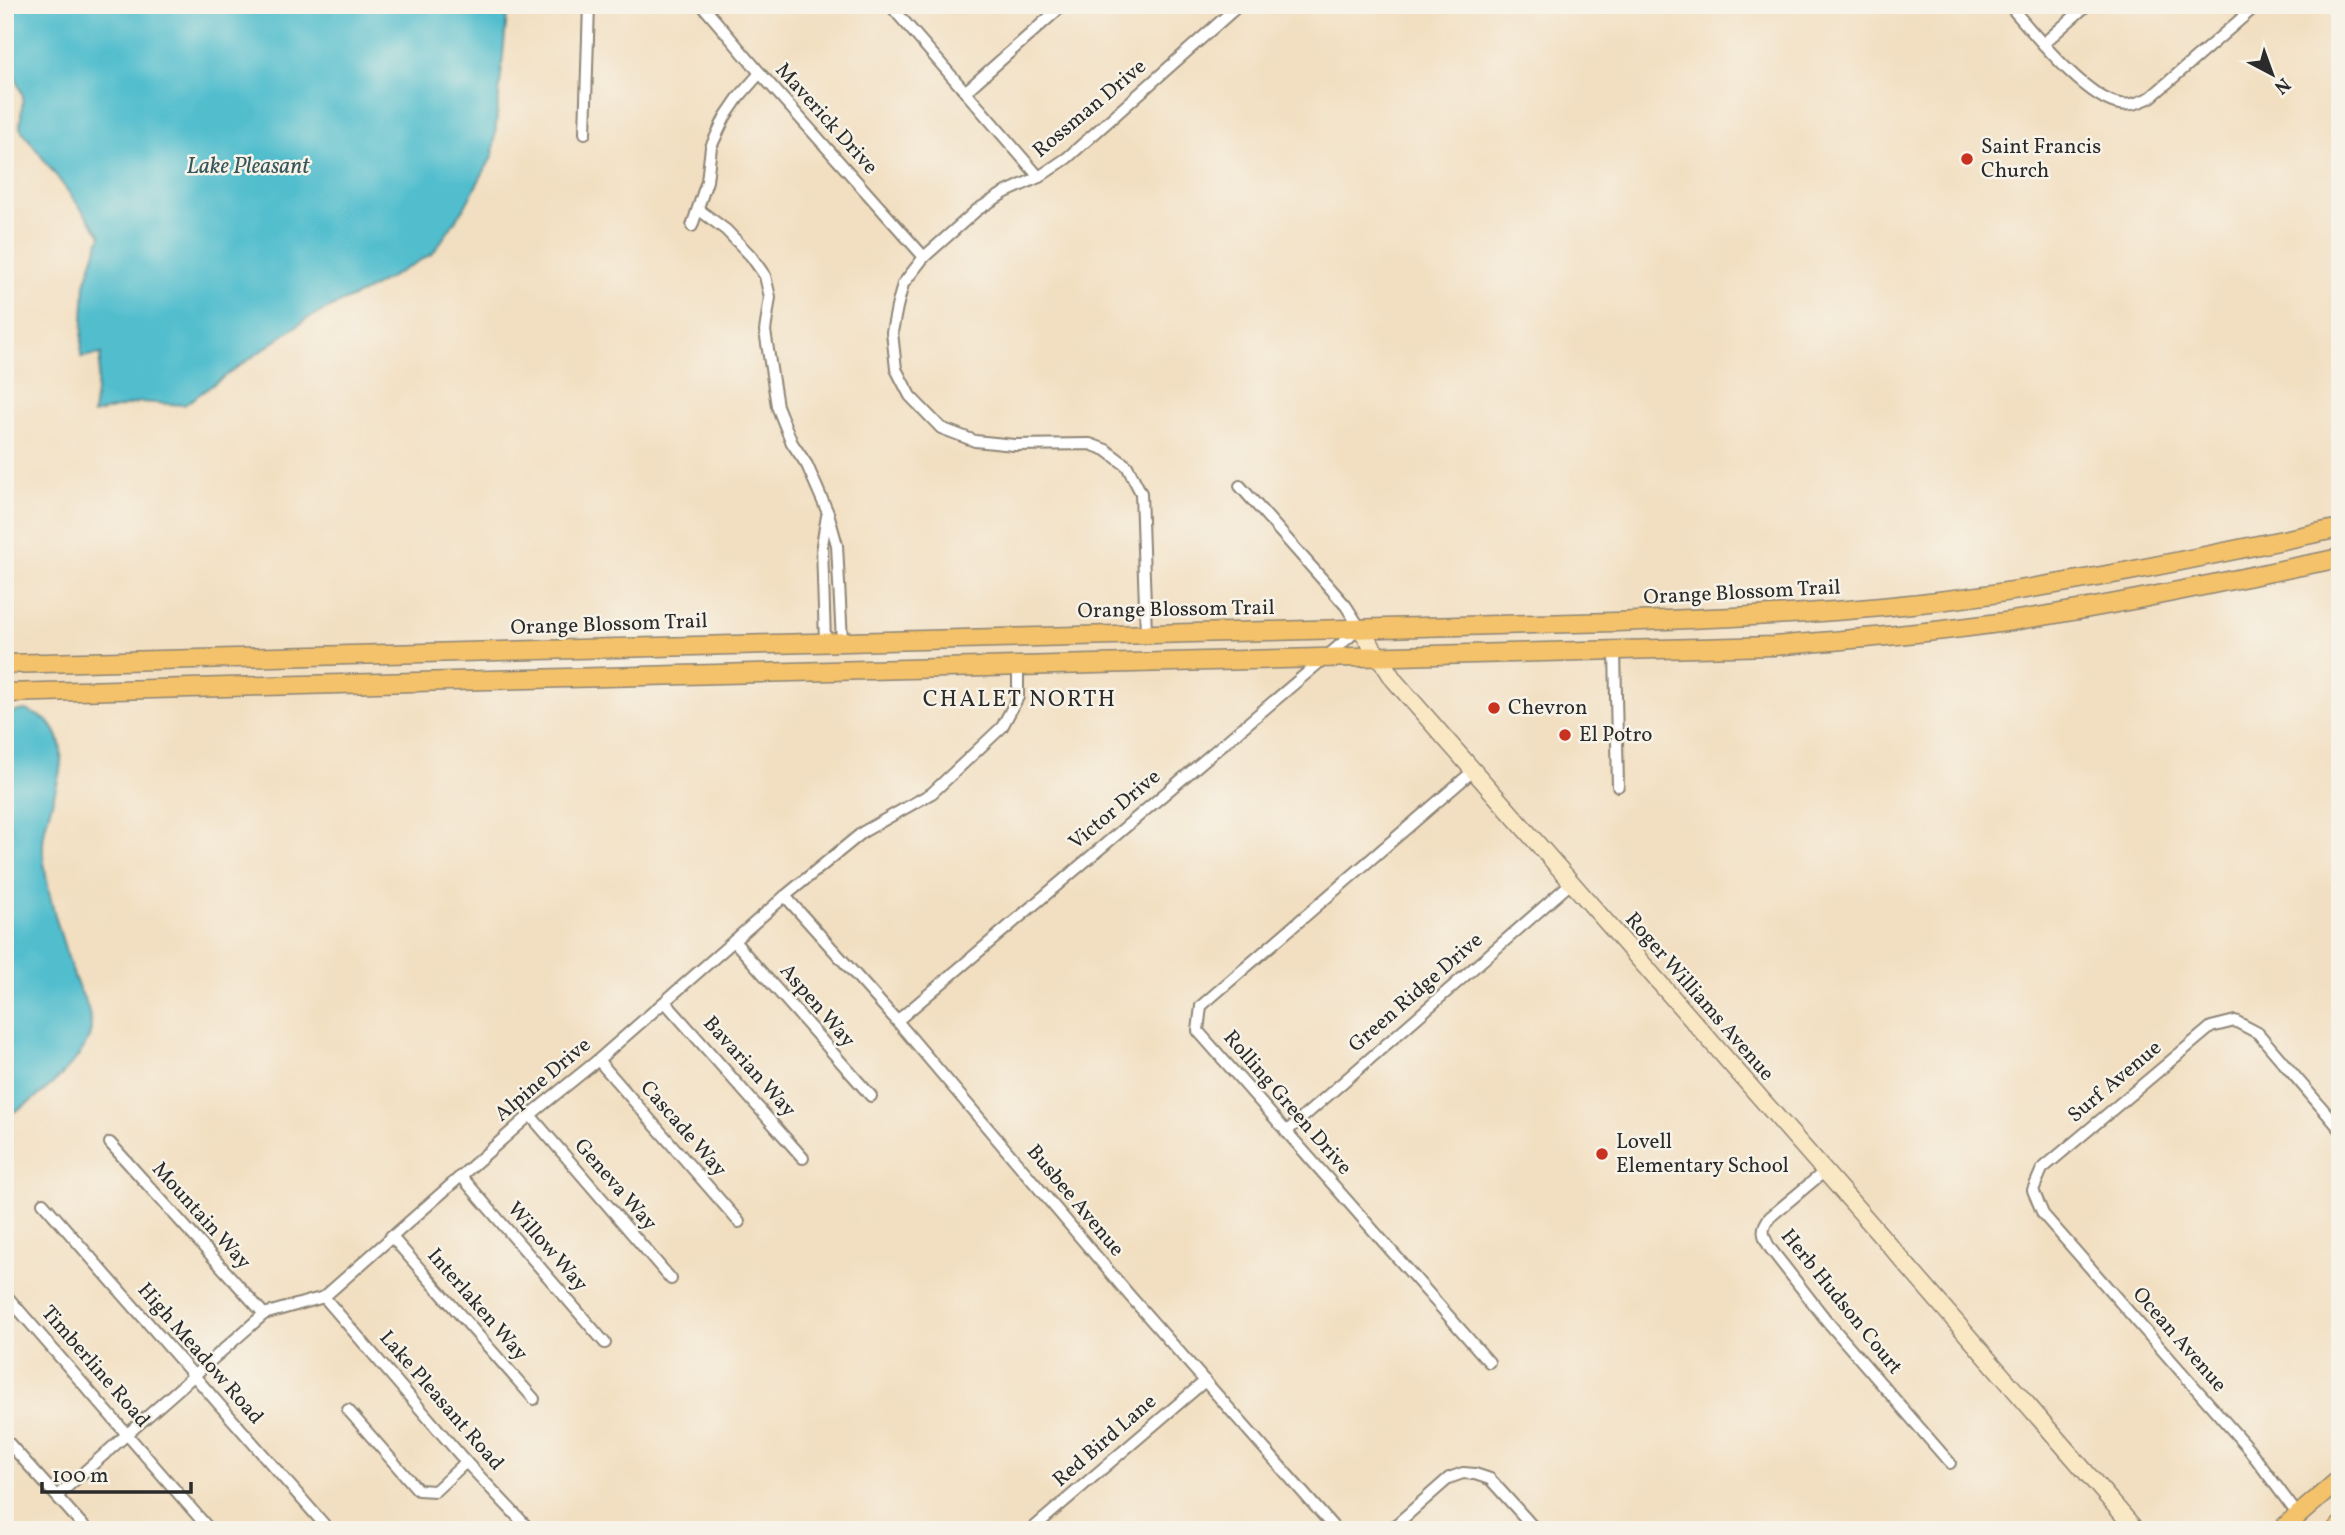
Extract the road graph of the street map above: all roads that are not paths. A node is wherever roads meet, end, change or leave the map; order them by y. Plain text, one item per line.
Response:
1 (589, 5) edge
2 (702, 5) edge
3 (890, 5) edge
4 (1063, 5) edge
5 (1239, 5) edge
6 (2009, 5) edge
7 (2087, 5) edge
8 (2257, 5) edge
9 (2043, 44) junction
10 (760, 74) junction
11 (965, 92) junction
12 (585, 133) dead end
13 (1039, 177) junction
14 (698, 209) junction
15 (692, 226) dead end
16 (924, 257) junction
17 (1240, 486) dead end
18 (828, 513) junction
19 (2340, 528) edge
20 (2307, 535) junction
21 (2340, 558) edge
22 (2315, 563) junction
23 (2136, 570) junction
24 (2141, 598) junction
25 (1875, 608) junction
26 (1615, 622) junction
27 (1360, 628) junction
28 (1146, 633) junction
29 (1878, 637) junction
30 (834, 642) junction
31 (575, 649) junction
32 (1615, 650) junction
33 (1378, 657) junction
34 (1322, 658) junction
35 (5, 664) edge
36 (1103, 664) junction
37 (1018, 667) junction
38 (576, 678) junction
39 (5, 693) edge
40 (1473, 771) junction
41 (1618, 786) dead end
42 (1571, 883) junction
43 (785, 896) junction
44 (734, 941) junction
45 (665, 1002) junction
46 (897, 1021) junction
47 (598, 1060) junction
48 (871, 1096) dead end
49 (530, 1115) junction
50 (2340, 1129) edge
51 (1286, 1132) junction
52 (110, 1143) dead end
53 (803, 1158) dead end
54 (1825, 1171) junction
55 (461, 1176) junction
56 (2033, 1190) joint
57 (43, 1203) dead end
58 (739, 1222) dead end
59 (391, 1236) junction
60 (671, 1279) dead end
61 (5, 1294) edge
62 (324, 1297) junction
63 (264, 1314) junction
64 (605, 1343) dead end
65 (1489, 1363) dead end
66 (195, 1377) junction
67 (1205, 1381) junction
68 (534, 1399) dead end
69 (348, 1410) dead end
70 (127, 1434) junction
71 (5, 1439) edge
72 (466, 1462) junction
73 (1950, 1462) dead end
74 (2340, 1479) edge
75 (58, 1495) junction
76 (2297, 1522) edge
77 (87, 1530) edge
78 (210, 1530) edge
79 (329, 1530) edge
80 (530, 1530) edge
81 (1031, 1530) edge
82 (1336, 1530) edge
83 (1391, 1530) edge
84 (1536, 1530) edge
85 (2136, 1530) edge
86 (2281, 1530) edge

1 - 12 street
2 - 10 street, Maverick Drive
3 - 11 street
4 - 11 street
5 - 13 street, Rossman Drive
6 - 9 street
7 - 9 street
8 - 9 street
10 - 14 street
10 - 16 street, Maverick Drive
11 - 13 street
13 - 16 street, Rossman Drive
14 - 15 street
14 - 18 street
16 - 28 street, Rossman Drive
17 - 27 street, Roger Williams Avenue
18 - 30 street
18 - 30 street
19 - 20 main road, Orange Blossom Trail
20 - 22 main road
20 - 23 main road, Orange Blossom Trail
21 - 22 main road
22 - 24 main road
23 - 24 main road
23 - 25 main road, Orange Blossom Trail
24 - 29 main road
25 - 26 main road, Orange Blossom Trail
25 - 29 main road
26 - 27 main road, Orange Blossom Trail
26 - 32 main road
27 - 28 main road, Orange Blossom Trail
27 - 33 street, Roger Williams Avenue
27 - 34 street, Victor Drive
28 - 30 main road, Orange Blossom Trail
28 - 36 main road
29 - 32 main road
30 - 31 main road, Orange Blossom Trail
31 - 35 main road, Orange Blossom Trail
31 - 38 main road
32 - 33 main road
32 - 41 street
33 - 34 main road
33 - 40 street, Roger Williams Avenue
34 - 36 main road
34 - 46 street, Victor Drive
36 - 37 main road
37 - 38 main road
37 - 43 street, Alpine Drive
38 - 39 main road
40 - 42 street, Roger Williams Avenue
40 - 51 street, Rolling Green Drive
42 - 51 street, Green Ridge Drive
42 - 54 street, Roger Williams Avenue
43 - 44 street, Alpine Drive
43 - 46 street, Busbee Avenue
44 - 45 street, Alpine Drive
44 - 48 street, Aspen Way
45 - 47 street, Alpine Drive
45 - 53 street, Bavarian Way
46 - 67 street, Busbee Avenue
47 - 49 street, Alpine Drive
47 - 58 street, Cascade Way
49 - 55 street, Alpine Drive
49 - 60 street, Geneva Way
50 - 56 street, Surf Avenue
51 - 65 street, Rolling Green Drive
52 - 63 street, Mountain Way
54 - 73 street, Herb Hudson Court
54 - 85 street, Roger Williams Avenue
55 - 59 street, Alpine Drive
55 - 64 street, Willow Way
56 - 76 street, Ocean Avenue
57 - 66 street, High Meadow Road
59 - 62 street, Alpine Drive
59 - 68 street, Interlaken Way
61 - 70 street, Timberline Road
62 - 63 street, Alpine Drive
62 - 72 street, Lake Pleasant Road
63 - 66 street, Alpine Drive
66 - 70 street, Alpine Drive
66 - 79 street, High Meadow Road
67 - 81 street, Red Bird Lane
67 - 82 street, Busbee Avenue
69 - 72 street
70 - 75 street, Alpine Drive
70 - 78 street, Timberline Road
71 - 75 street
72 - 80 street, Lake Pleasant Road
74 - 76 main road
75 - 77 street
76 - 86 main road
83 - 84 street

